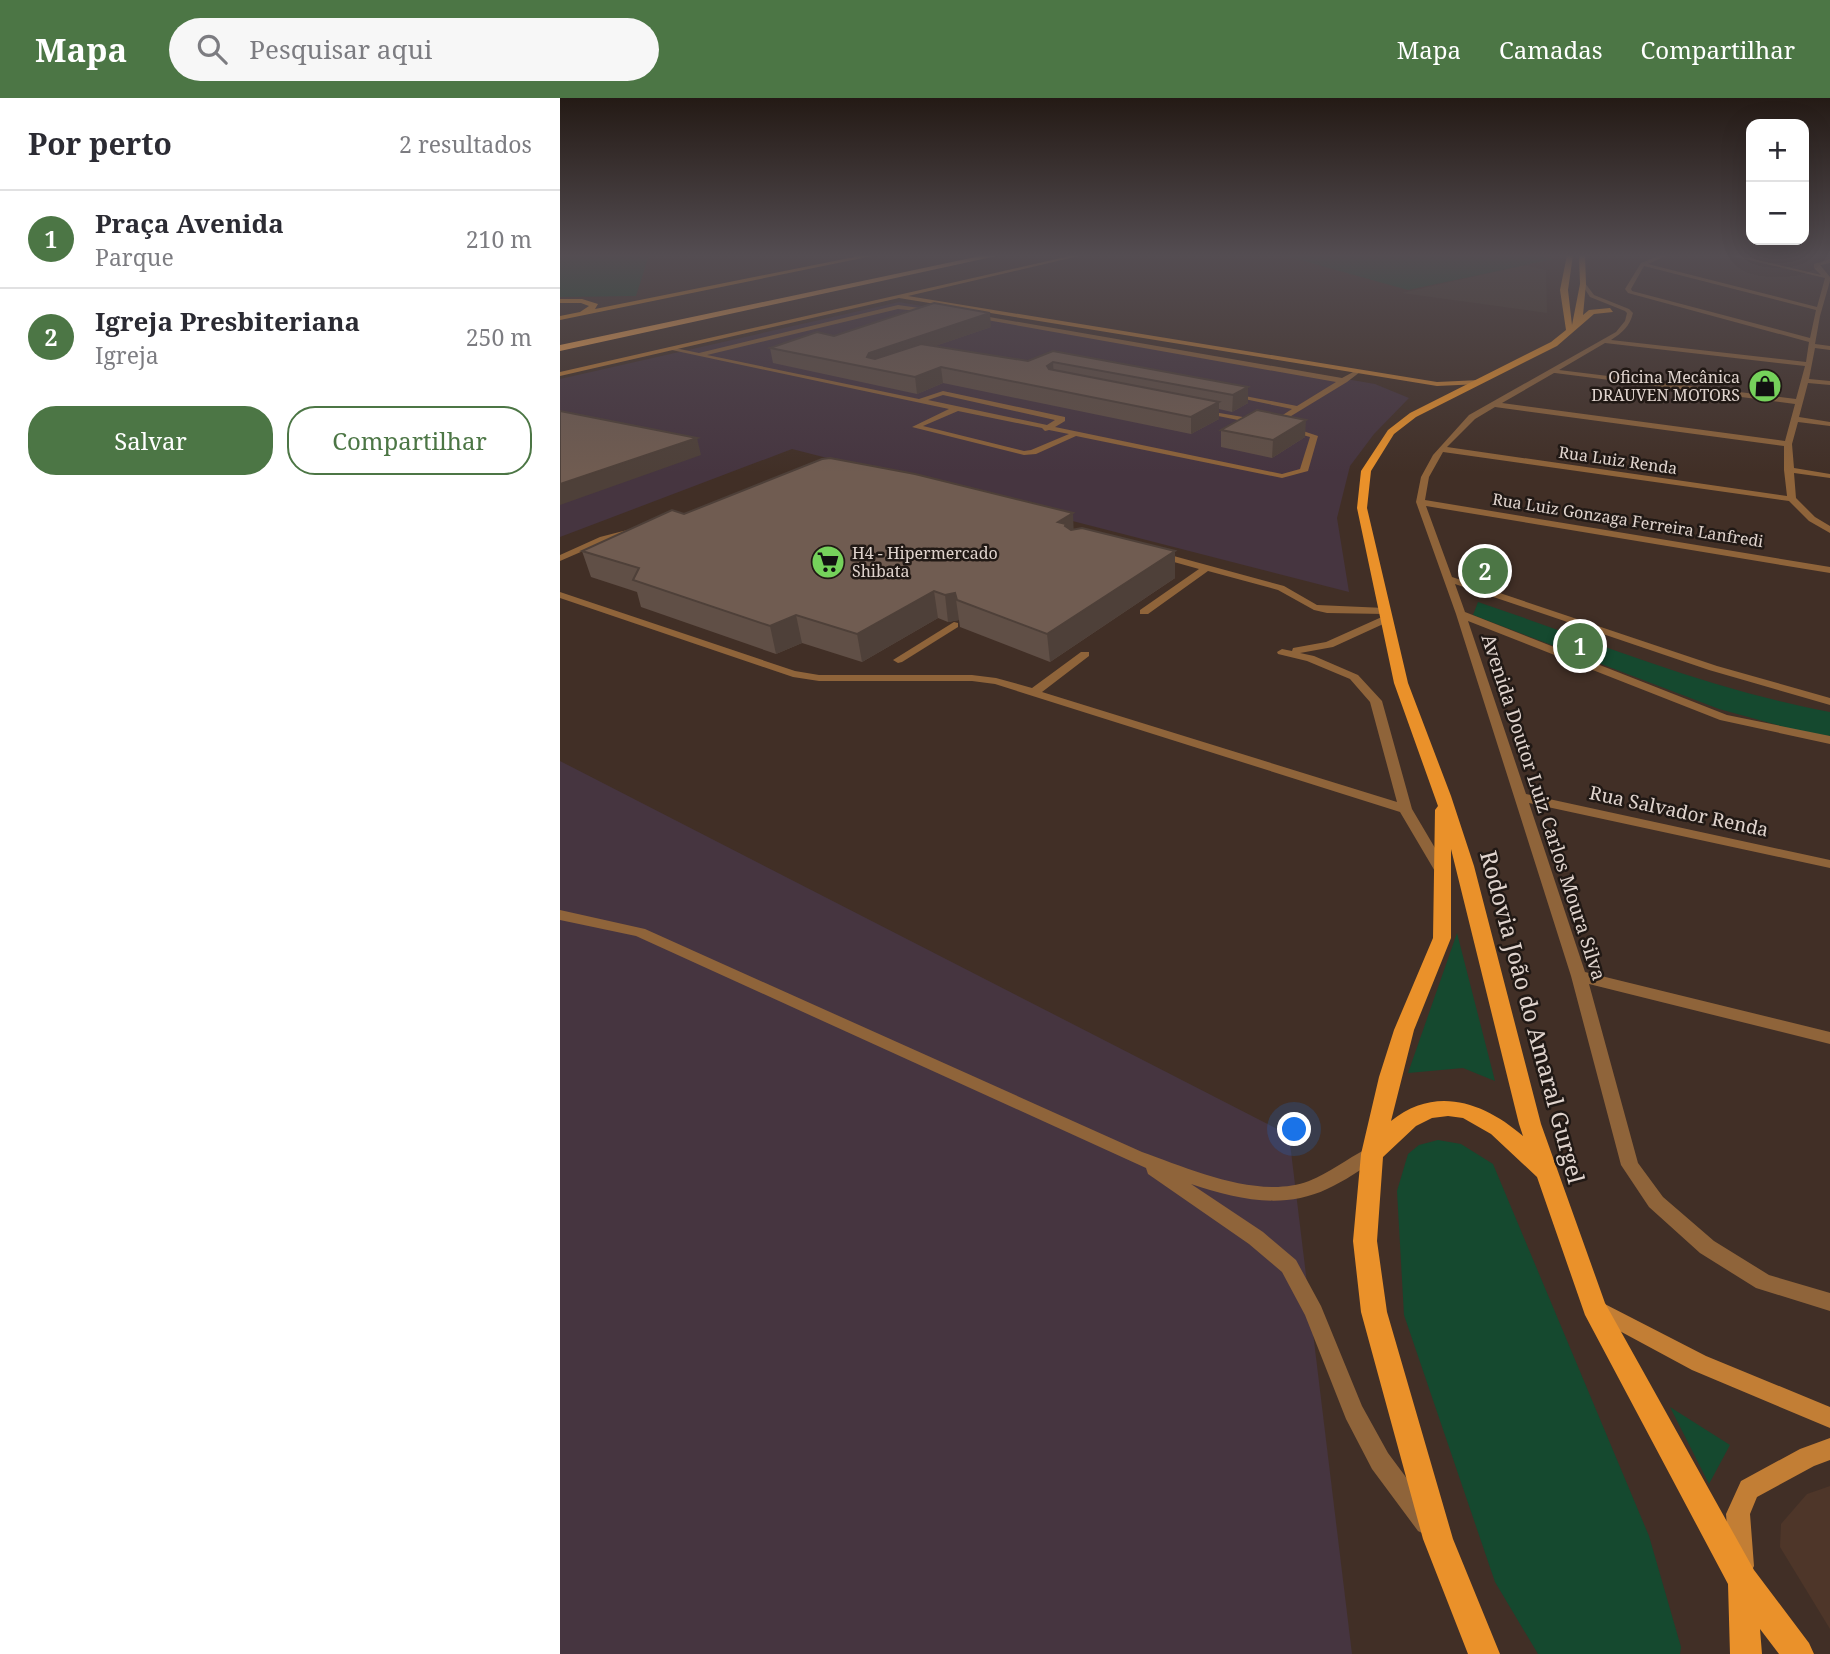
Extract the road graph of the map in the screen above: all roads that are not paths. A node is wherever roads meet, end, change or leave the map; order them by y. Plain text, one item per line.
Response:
1 (619, 328) edge
2 (656, 328) edge
3 (765, 328) edge
4 (815, 328) edge
5 (1035, 328) edge
6 (1087, 328) edge
7 (1622, 328) edge
8 (1755, 328) edge
9 (1815, 328) edge
10 (1569, 329) edge
11 (560, 340) edge
12 (1604, 341) junction
13 (1812, 344) junction
14 (560, 348) edge
15 (1830, 348) edge
16 (670, 349) junction
17 (697, 355) junction
18 (1809, 364) junction
19 (1555, 371) junction
20 (1357, 372) junction
21 (560, 374) edge
22 (1397, 378) junction
23 (1803, 380) junction
24 (1345, 381) junction
25 (1480, 382) junction
26 (1830, 383) edge
27 (1217, 392) edge
28 (919, 401) junction
29 (1799, 402) junction
30 (1493, 404) junction
31 (1433, 406) junction
32 (1298, 408) junction
33 (956, 409) junction
34 (1191, 409) edge
35 (1794, 419) junction
36 (1830, 424) edge
37 (1273, 425) junction
38 (1045, 429) junction
39 (1073, 435) junction
40 (1788, 444) junction
41 (1441, 449) junction
42 (1788, 470) junction
43 (1830, 476) edge
44 (1792, 499) junction
45 (1420, 502) junction
46 (642, 528) edge
47 (1830, 530) edge
48 (1144, 555) edge
49 (560, 558) edge
50 (1203, 570) junction
51 (1830, 570) edge
52 (1446, 578) junction
53 (1260, 590) dead end
54 (560, 595) edge
55 (1144, 612) dead end
56 (1461, 614) junction
57 (1386, 615) junction
58 (954, 625) edge
59 (1085, 654) dead end
60 (898, 660) dead end
61 (1034, 692) junction
62 (1830, 702) edge
63 (1830, 740) edge
64 (1443, 796) junction
65 (1520, 797) junction
66 (1405, 809) junction
67 (1830, 864) edge
68 (1441, 870) junction
69 (560, 915) edge
70 (1579, 976) junction
71 (1830, 1038) edge
72 (1372, 1154) junction
73 (1136, 1157) junction
74 (1548, 1175) junction
75 (1830, 1302) edge
76 (1594, 1307) junction
77 (1830, 1418) edge
78 (1830, 1449) edge
79 (1438, 1539) junction
80 (1743, 1581) junction
81 (1484, 1654) edge
82 (1746, 1654) edge
83 (1798, 1654) edge

1 - 11 highway
2 - 14 highway
3 - 16 street
4 - 17 street
5 - 24 street
6 - 20 street
7 - 12 street
8 - 13 street
9 - 13 street
10 - 25 main road, Rodovia João do Amaral Gurgel
12 - 18 street
12 - 19 street
13 - 15 street
13 - 18 street
16 - 17 street
16 - 21 street
17 - 28 street
18 - 23 street
19 - 29 street
19 - 30 street
20 - 22 street
20 - 24 street
22 - 25 street
22 - 31 street
23 - 26 street
23 - 29 street
24 - 32 street
25 - 31 main road, Rodovia João do Amaral Gurgel
27 - 32 street
28 - 33 street
28 - 38 street
29 - 35 street
30 - 40 street
30 - 41 street
31 - 57 main road, Rodovia João do Amaral Gurgel
32 - 37 street
33 - 38 street
33 - 39 street
34 - 37 street
35 - 36 street
35 - 40 street
37 - 39 street
38 - 39 street
40 - 42 street
41 - 44 street, Rua Luiz Renda
41 - 45 street
42 - 43 street
42 - 44 street
44 - 47 street
45 - 51 street, Rua Luiz Gonzaga Ferreira Lanfredi
45 - 52 street, Avenida Doutor Luiz Carlos Moura Silva
46 - 49 street
48 - 50 street
50 - 53 street
50 - 55 street
50 - 57 street
52 - 56 street, Avenida Doutor Luiz Carlos Moura Silva
52 - 62 street
54 - 61 street
56 - 63 street
56 - 65 street, Avenida Doutor Luiz Carlos Moura Silva
57 - 64 main road, Rodovia João do Amaral Gurgel
57 - 66 street
58 - 60 street
59 - 61 street
61 - 66 street
64 - 68 main road, Rodovia João do Amaral Gurgel
64 - 74 main road, Rodovia João do Amaral Gurgel
65 - 67 street, Rua Salvador Renda
65 - 70 street, Avenida Doutor Luiz Carlos Moura Silva
66 - 68 street
68 - 72 main road, Rodovia João do Amaral Gurgel
69 - 73 street
70 - 71 street
70 - 75 street, Avenida Doutor Luiz Carlos Moura Silva
72 - 73 street
72 - 74 main road
72 - 79 main road, Rodovia João do Amaral Gurgel
73 - 79 street
74 - 76 main road, Rodovia João do Amaral Gurgel
76 - 77 street
76 - 80 main road, Rodovia João do Amaral Gurgel
78 - 80 street
79 - 81 main road, Rodovia João do Amaral Gurgel
80 - 82 main road
80 - 83 main road, Rodovia João do Amaral Gurgel

